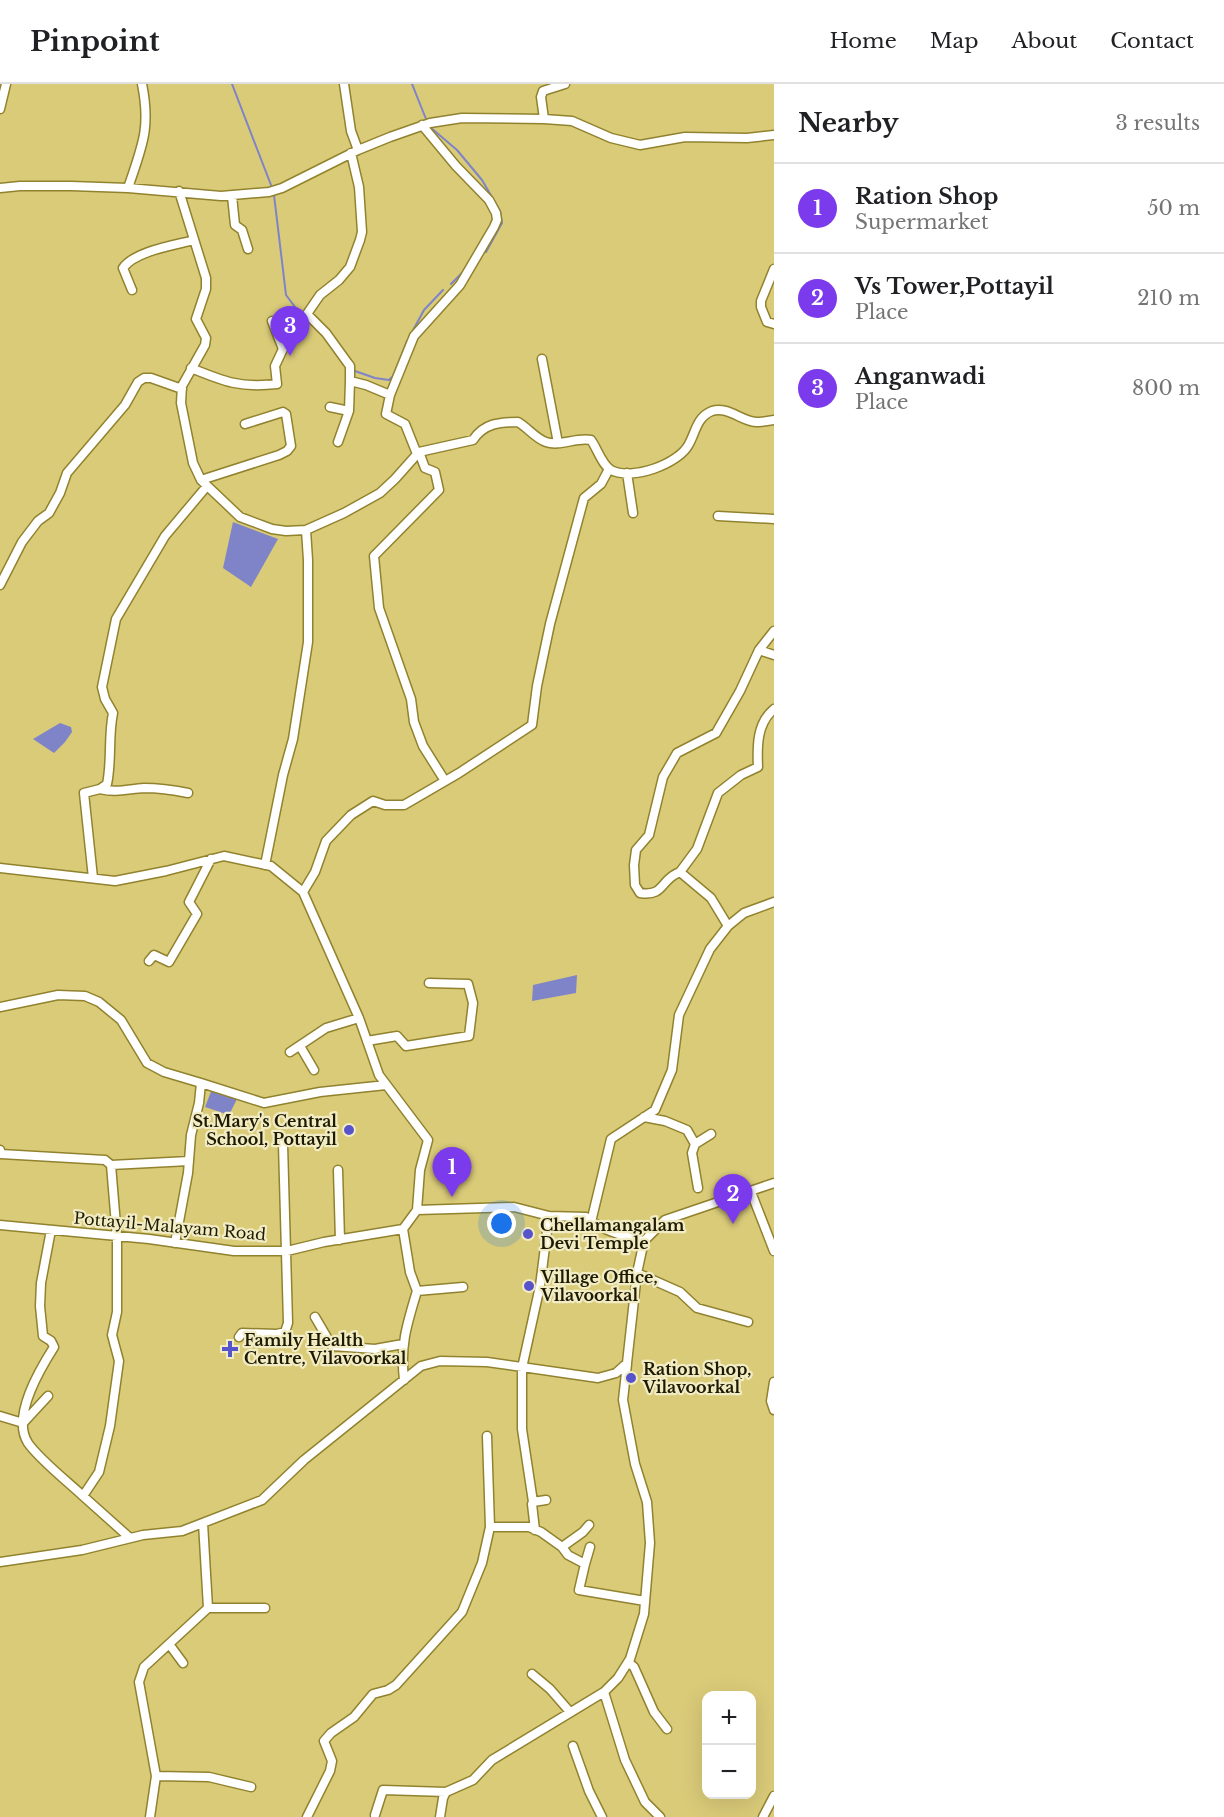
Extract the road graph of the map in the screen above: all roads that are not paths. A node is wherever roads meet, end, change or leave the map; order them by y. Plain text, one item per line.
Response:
1 (6, 84) edge
2 (142, 84) edge
3 (344, 84) edge
4 (565, 84) edge
5 (0, 109) edge
6 (544, 118) junction
7 (422, 125) junction
8 (774, 135) edge
9 (354, 152) junction
10 (0, 188) edge
11 (128, 188) junction
12 (179, 192) junction
13 (232, 196) junction
14 (194, 240) junction
15 (248, 249) dead end
16 (774, 269) edge
17 (132, 290) dead end
18 (305, 316) junction
19 (272, 321) dead end
20 (774, 324) edge
21 (283, 349) junction
22 (542, 359) dead end
23 (191, 368) junction
24 (350, 381) junction
25 (182, 389) junction
26 (390, 395) junction
27 (330, 407) dead end
28 (349, 411) junction
29 (774, 420) edge
30 (246, 424) dead end
31 (338, 442) dead end
32 (558, 442) junction
33 (418, 453) junction
34 (609, 469) junction
35 (627, 473) junction
36 (204, 483) junction
37 (633, 513) dead end
38 (718, 516) dead end
39 (774, 519) edge
40 (306, 530) junction
41 (0, 585) edge
42 (774, 631) edge
43 (759, 650) junction
44 (774, 655) edge
45 (774, 709) edge
46 (445, 781) junction
47 (100, 789) junction
48 (188, 793) dead end
49 (211, 859) junction
50 (266, 865) junction
51 (0, 868) edge
52 (680, 872) junction
53 (93, 878) junction
54 (303, 892) junction
55 (774, 902) edge
56 (728, 926) junction
57 (149, 961) dead end
58 (429, 983) dead end
59 (0, 1006) edge
60 (359, 1018) junction
61 (367, 1041) junction
62 (300, 1046) junction
63 (290, 1052) dead end
64 (314, 1070) dead end
65 (201, 1083) junction
66 (386, 1084) junction
67 (644, 1117) junction
68 (711, 1134) dead end
69 (283, 1144) dead end
70 (695, 1144) junction
71 (0, 1150) edge
72 (189, 1161) junction
73 (111, 1165) junction
74 (338, 1170) dead end
75 (774, 1183) edge
76 (698, 1188) dead end
77 (751, 1192) junction
78 (417, 1210) junction
79 (549, 1216) junction
80 (591, 1222) junction
81 (0, 1225) edge
82 (403, 1229) junction
83 (51, 1230) junction
84 (117, 1237) junction
85 (340, 1240) junction
86 (644, 1241) junction
87 (175, 1243) junction
88 (287, 1251) junction
89 (774, 1251) edge
90 (637, 1273) junction
91 (463, 1287) dead end
92 (417, 1291) junction
93 (315, 1317) dead end
94 (748, 1322) dead end
95 (239, 1337) dead end
96 (403, 1344) junction
97 (627, 1363) junction
98 (522, 1368) junction
99 (404, 1380) junction
100 (774, 1382) edge
101 (48, 1396) dead end
102 (774, 1410) edge
103 (0, 1416) edge
104 (23, 1423) junction
105 (487, 1436) dead end
106 (83, 1496) junction
107 (546, 1500) dead end
108 (533, 1502) junction
109 (203, 1523) junction
110 (589, 1525) dead end
111 (490, 1527) junction
112 (535, 1530) junction
113 (130, 1538) junction
114 (562, 1547) junction
115 (590, 1548) dead end
116 (0, 1563) edge
117 (585, 1564) junction
118 (645, 1601) junction
119 (208, 1608) junction
120 (266, 1608) dead end
121 (169, 1644) junction
122 (628, 1662) junction
123 (183, 1663) dead end
124 (532, 1674) dead end
125 (604, 1692) junction
126 (570, 1712) junction
127 (667, 1729) dead end
128 (573, 1746) dead end
129 (156, 1776) junction
130 (251, 1787) dead end
131 (447, 1792) junction
132 (774, 1796) edge
133 (375, 1815) dead end
134 (150, 1817) edge
135 (307, 1817) edge
136 (440, 1817) edge
137 (602, 1817) edge
138 (659, 1817) edge
139 (763, 1817) edge

1 - 5 street
2 - 11 street
3 - 9 street
4 - 6 street
6 - 7 street
6 - 8 street
7 - 9 street
7 - 26 street
9 - 13 street
9 - 18 street
10 - 11 street
11 - 12 street
12 - 13 street
12 - 14 street
13 - 15 street
14 - 17 street
14 - 23 street
16 - 20 street
18 - 21 street
18 - 24 street
19 - 21 street
21 - 23 street
22 - 32 street
23 - 25 street
24 - 26 street
24 - 28 street
25 - 36 street
25 - 41 street
26 - 33 street
27 - 28 street
28 - 31 street
29 - 35 street
30 - 36 street
32 - 33 street
32 - 34 street
33 - 40 street
33 - 46 street
34 - 35 street
34 - 46 street
35 - 37 street
36 - 40 street
36 - 47 street
38 - 39 street
40 - 50 street
42 - 43 street
43 - 44 street
43 - 52 street
45 - 52 street
46 - 54 street
47 - 48 street
47 - 53 street
49 - 50 street
49 - 53 street
49 - 57 street
50 - 54 street
51 - 53 street
52 - 56 street
54 - 60 street
55 - 56 street
56 - 67 street
58 - 61 street
59 - 65 street
60 - 61 street
60 - 62 street
61 - 66 street
62 - 63 street
62 - 64 street
65 - 66 street
65 - 72 street
66 - 78 street
67 - 70 street
67 - 80 street
68 - 70 street
69 - 88 street
70 - 76 street
71 - 73 street
72 - 73 street
72 - 87 street
73 - 84 street
74 - 85 street
75 - 77 street
77 - 86 street
77 - 89 street
78 - 79 street
78 - 82 street
79 - 80 street
79 - 98 street
80 - 86 street
81 - 83 street, Pottayil-Malayam Road
82 - 85 street, Pottayil-Malayam Road
82 - 92 street
83 - 84 street, Pottayil-Malayam Road
83 - 104 street
84 - 87 street, Pottayil-Malayam Road
84 - 106 street
85 - 88 street, Pottayil-Malayam Road
86 - 90 street
87 - 88 street, Pottayil-Malayam Road
88 - 95 street
90 - 94 street
90 - 97 street
91 - 92 street
92 - 96 street
93 - 96 street
96 - 99 street
97 - 98 street
97 - 118 street
98 - 99 street
98 - 108 street
99 - 109 street
100 - 102 street
101 - 104 street
103 - 104 street
104 - 106 street
105 - 111 street
106 - 113 street
107 - 108 street
108 - 112 street
109 - 113 street
109 - 119 street
110 - 114 street
111 - 112 street
111 - 135 street
112 - 114 street
113 - 116 street
114 - 117 street
115 - 117 street
117 - 118 street
118 - 122 street
119 - 120 street
119 - 121 street
121 - 123 street
121 - 129 street
122 - 125 street
122 - 127 street
124 - 126 street
125 - 126 street
125 - 138 street
126 - 131 street
128 - 137 street
129 - 130 street
129 - 134 street
131 - 133 street
131 - 136 street
132 - 139 street

